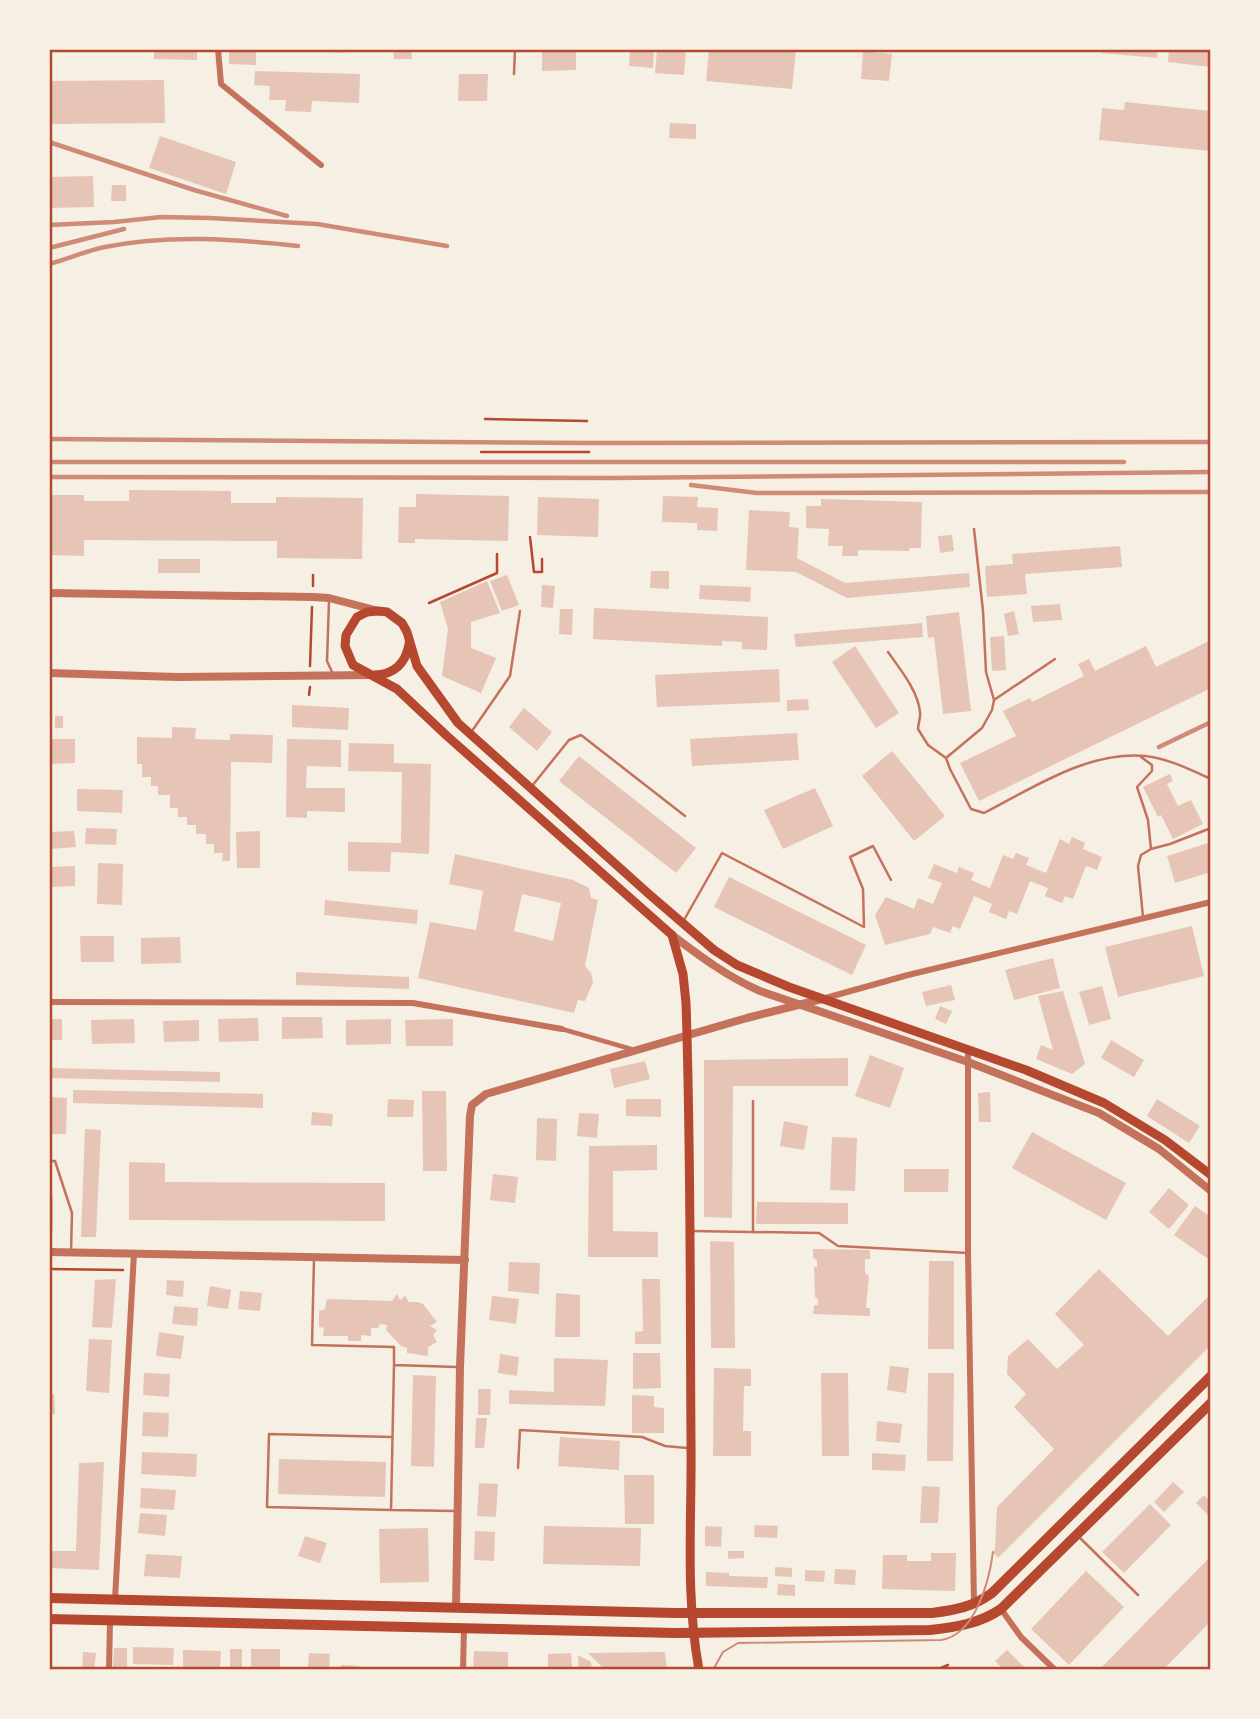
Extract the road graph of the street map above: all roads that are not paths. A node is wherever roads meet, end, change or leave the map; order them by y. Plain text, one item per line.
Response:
1 (218, 49) edge
2 (515, 49) edge
3 (514, 74) dead end
4 (321, 164) dead end
5 (974, 529) dead end
6 (49, 593) edge
7 (329, 598) junction
8 (377, 611) junction
9 (520, 611) dead end
10 (409, 643) junction
11 (888, 652) dead end
12 (1055, 659) dead end
13 (49, 673) edge
14 (334, 675) junction
15 (372, 675) junction
16 (994, 700) junction
17 (469, 733) junction
18 (1140, 756) junction
19 (946, 758) junction
20 (1211, 779) edge
21 (530, 788) junction
22 (685, 816) dead end
23 (1211, 828) edge
24 (1151, 849) junction
25 (891, 880) dead end
26 (1211, 902) edge
27 (1143, 917) junction
28 (682, 923) junction
29 (672, 935) junction
30 (822, 999) junction
31 (49, 1002) edge
32 (798, 1004) junction
33 (562, 1029) joint
34 (687, 1036) junction
35 (968, 1049) junction
36 (635, 1050) junction
37 (968, 1062) junction
38 (753, 1101) dead end
39 (49, 1161) edge
40 (1211, 1175) edge
41 (1211, 1191) edge
42 (689, 1231) junction
43 (753, 1232) junction
44 (49, 1252) edge
45 (71, 1252) junction
46 (134, 1252) junction
47 (968, 1253) junction
48 (314, 1257) junction
49 (465, 1260) junction
50 (394, 1365) junction
51 (460, 1367) junction
52 (1211, 1376) edge
53 (1211, 1403) edge
54 (392, 1437) junction
55 (691, 1448) junction
56 (518, 1468) dead end
57 (391, 1510) junction
58 (458, 1511) junction
59 (1077, 1535) junction
60 (1138, 1595) dead end
61 (49, 1598) edge
62 (115, 1599) junction
63 (974, 1604) junction
64 (456, 1608) junction
65 (1001, 1609) junction
66 (690, 1613) junction
67 (49, 1619) edge
68 (110, 1621) junction
69 (464, 1629) junction
70 (692, 1632) junction
71 (109, 1670) edge
72 (463, 1670) edge
73 (699, 1670) edge
74 (1055, 1670) edge

1 - 4 street
2 - 3 lane
5 - 16 lane
6 - 7 street
7 - 8 street
7 - 14 lane
8 - 10 main road
8 - 15 main road
9 - 17 lane
10 - 15 main road
10 - 17 main road
11 - 19 lane
12 - 16 lane
13 - 14 street
14 - 15 street
15 - 29 main road
16 - 19 lane
17 - 21 main road
18 - 19 lane
18 - 20 lane
18 - 24 lane
21 - 22 lane
21 - 28 main road
23 - 24 lane
24 - 27 lane
25 - 28 lane
26 - 27 street
27 - 30 street
28 - 30 main road
29 - 32 street
29 - 34 main road
30 - 32 street
30 - 35 main road
31 - 33 street
32 - 34 street
32 - 37 street
33 - 36 street
34 - 36 street
34 - 42 main road
35 - 37 street
35 - 40 main road
36 - 49 street
37 - 41 street
37 - 47 street
38 - 43 lane
39 - 45 lane
42 - 43 lane
42 - 55 main road
43 - 47 lane
44 - 45 street
45 - 46 street
46 - 48 street
46 - 62 street
47 - 63 street
48 - 49 street
48 - 50 lane
49 - 51 street
50 - 51 lane
50 - 54 lane
51 - 58 street
52 - 63 main road
53 - 59 main road
54 - 57 lane
54 - 57 lane
55 - 56 lane
55 - 66 main road
57 - 58 lane
58 - 64 street
59 - 60 lane
59 - 65 main road
61 - 62 main road
62 - 64 main road
63 - 66 main road
64 - 66 main road
65 - 70 main road
65 - 74 street
66 - 70 main road
67 - 68 main road
68 - 69 main road
68 - 71 street
69 - 70 main road
69 - 72 street
70 - 73 main road

